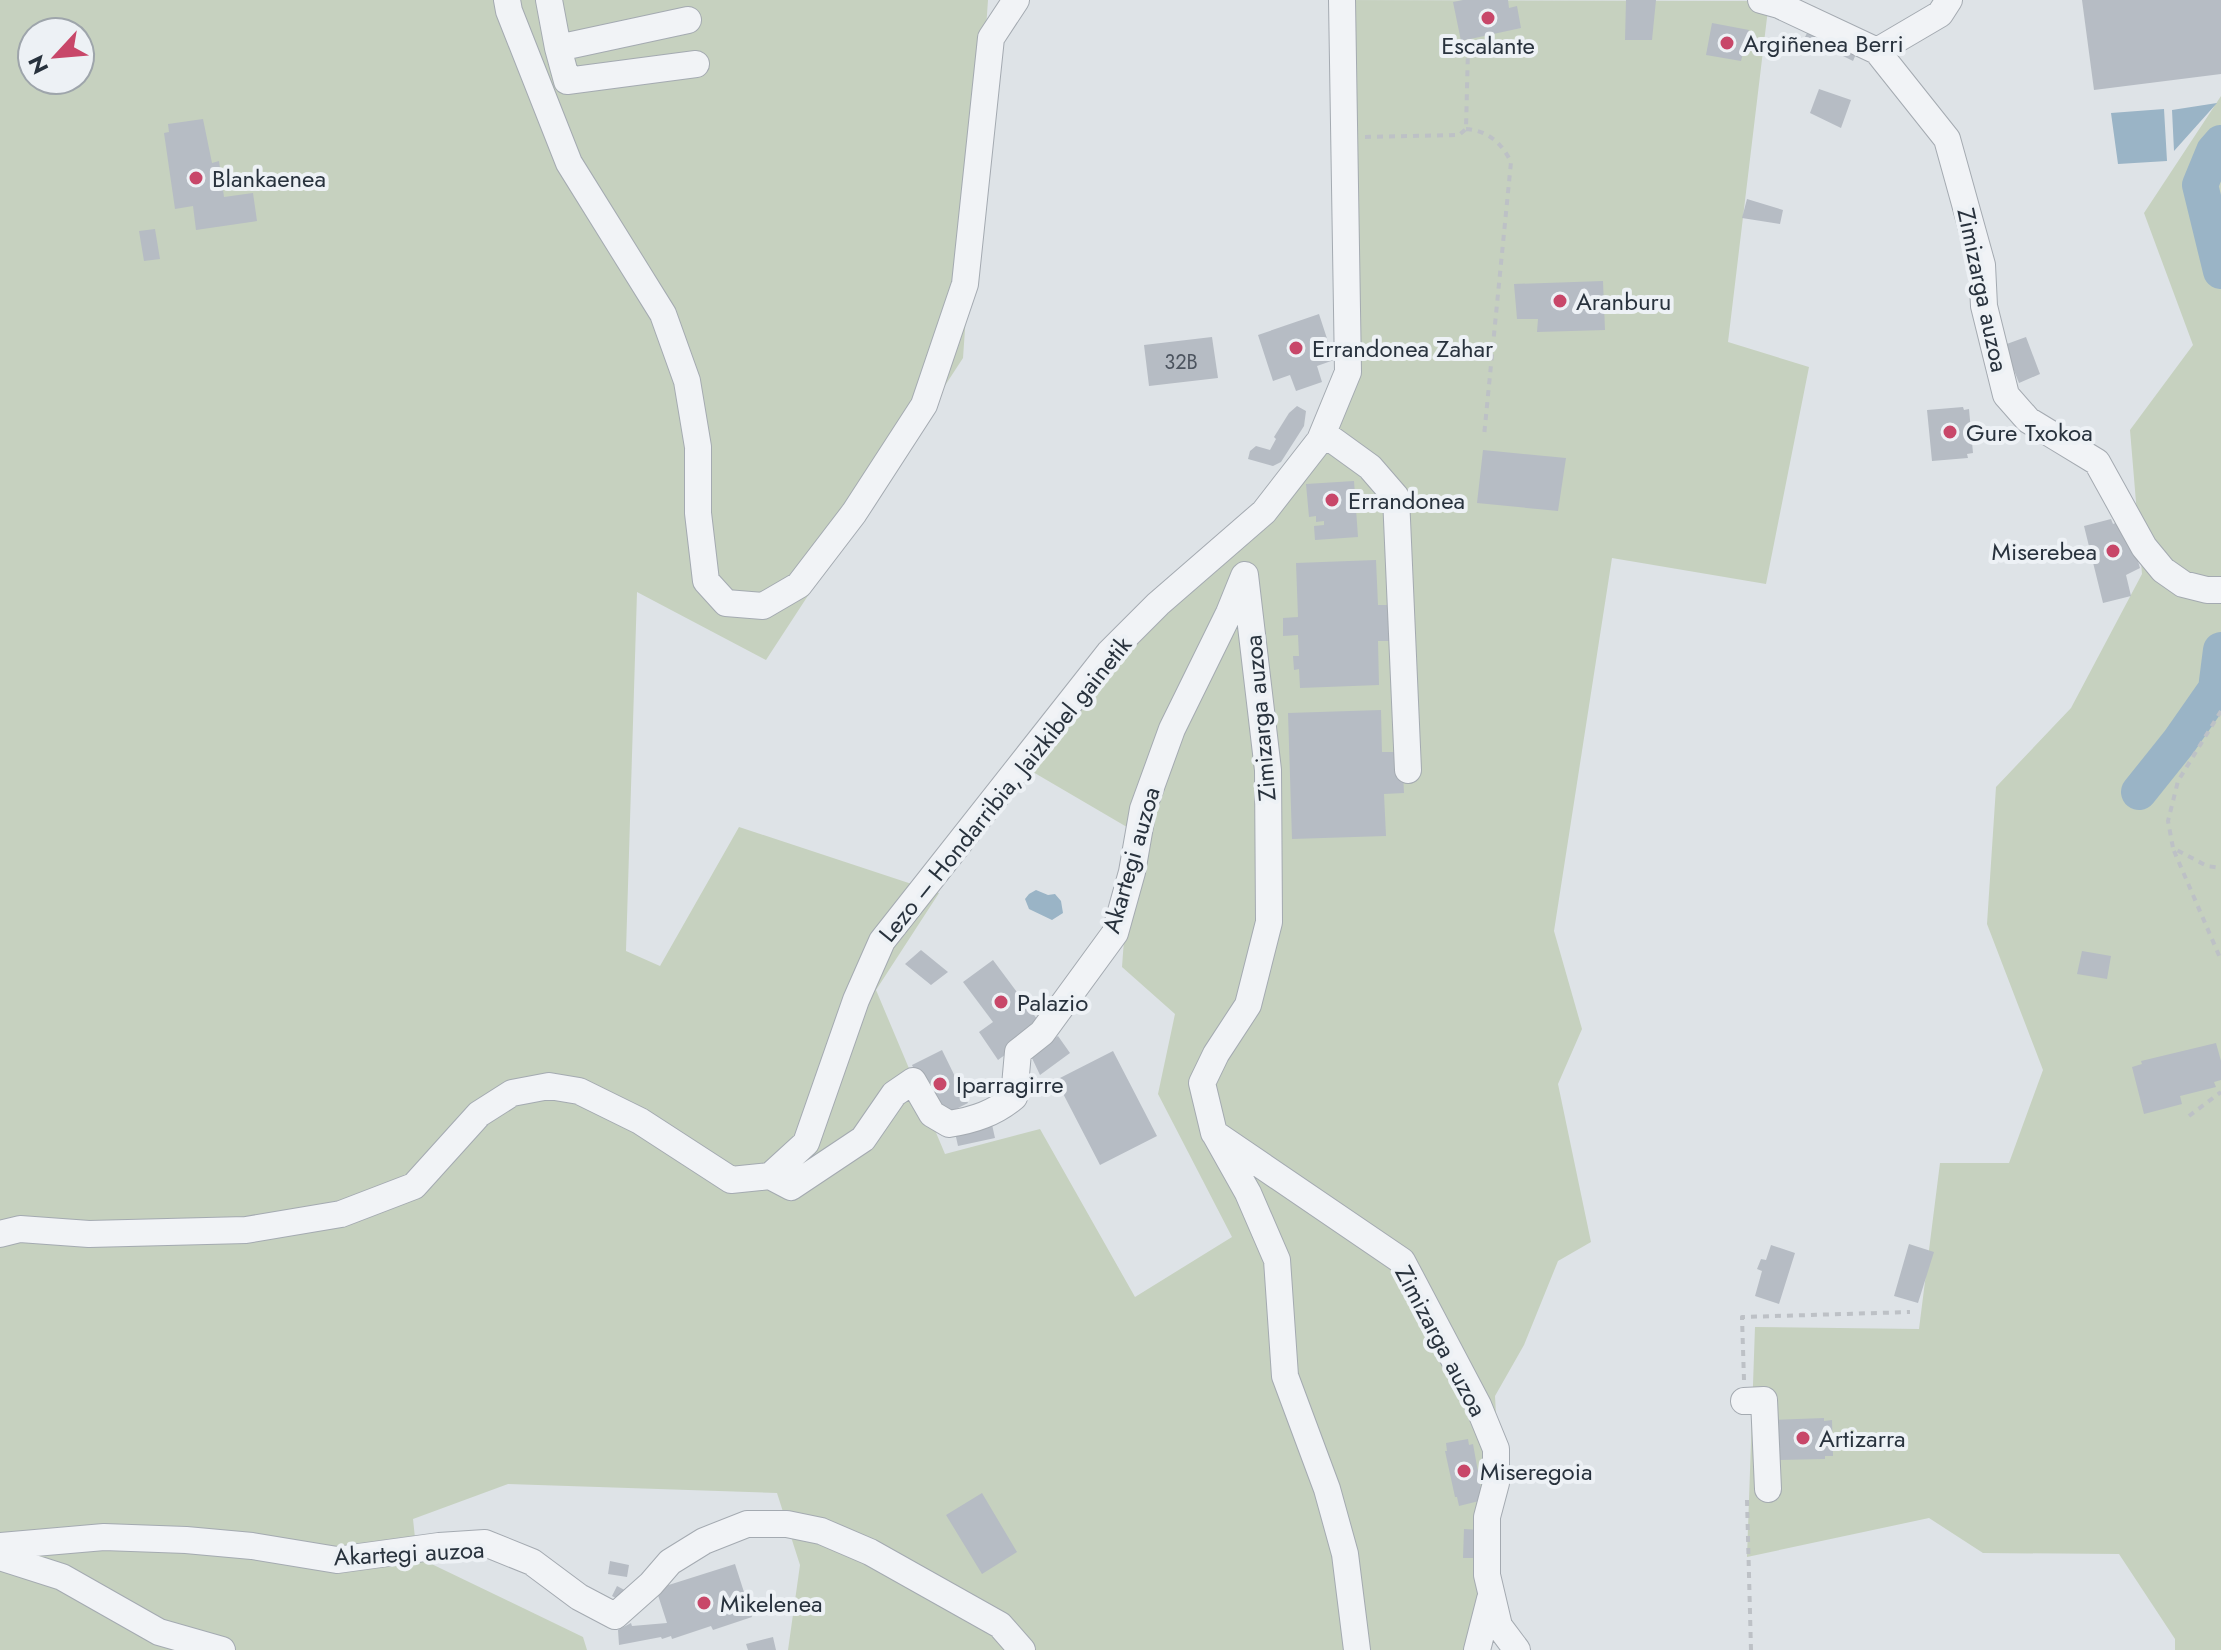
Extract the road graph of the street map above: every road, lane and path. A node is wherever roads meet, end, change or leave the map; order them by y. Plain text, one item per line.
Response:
1 (507, 0) edge
2 (549, 0) edge
3 (1016, 0) edge
4 (1342, 0) edge
5 (1761, 0) edge
6 (1949, 0) edge
7 (688, 20) dead end
8 (558, 48) junction
9 (1468, 48) dead end
10 (1877, 51) junction
11 (696, 64) dead end
12 (1466, 129) junction
13 (1343, 138) junction
14 (1323, 433) junction
15 (1484, 436) dead end
16 (1242, 533) junction
17 (1245, 575) junction
18 (2221, 590) edge
19 (2221, 711) edge
20 (1408, 770) dead end
21 (2173, 848) junction
22 (2221, 868) edge
23 (2221, 960) edge
24 (2221, 1092) edge
25 (2189, 1116) dead end
26 (1214, 1133) junction
27 (770, 1176) junction
28 (0, 1234) edge
29 (1744, 1401) dead end
30 (1768, 1489) dead end
31 (0, 1546) edge
32 (0, 1557) edge
33 (1492, 1593) junction
34 (222, 1650) edge
35 (1022, 1650) edge
36 (1357, 1650) edge
37 (1477, 1650) edge
38 (1517, 1650) edge

1 - 3 street
2 - 8 street
4 - 13 street, Lezo – Hondarribia, Jaizkibel gainetik
5 - 10 street, Zimizarga auzoa
6 - 10 street
7 - 8 street
8 - 11 street
9 - 12 path
10 - 18 street, Zimizarga auzoa
12 - 13 path
12 - 15 path
13 - 14 street, Lezo – Hondarribia, Jaizkibel gainetik
14 - 16 street, Lezo – Hondarribia, Jaizkibel gainetik
14 - 20 street
16 - 17 street, Akartegi auzoa
16 - 27 street, Lezo – Hondarribia, Jaizkibel gainetik
17 - 26 street, Zimizarga auzoa
17 - 27 street, Akartegi auzoa
19 - 21 path
21 - 22 path
21 - 23 path
24 - 25 path
26 - 33 street, Zimizarga auzoa
26 - 36 street, Zimizarga auzoa
27 - 28 street
29 - 30 street
31 - 35 street, Akartegi auzoa
32 - 34 street
33 - 37 street, Zimizarga auzoa
33 - 38 street, Zimizarga auzoa

